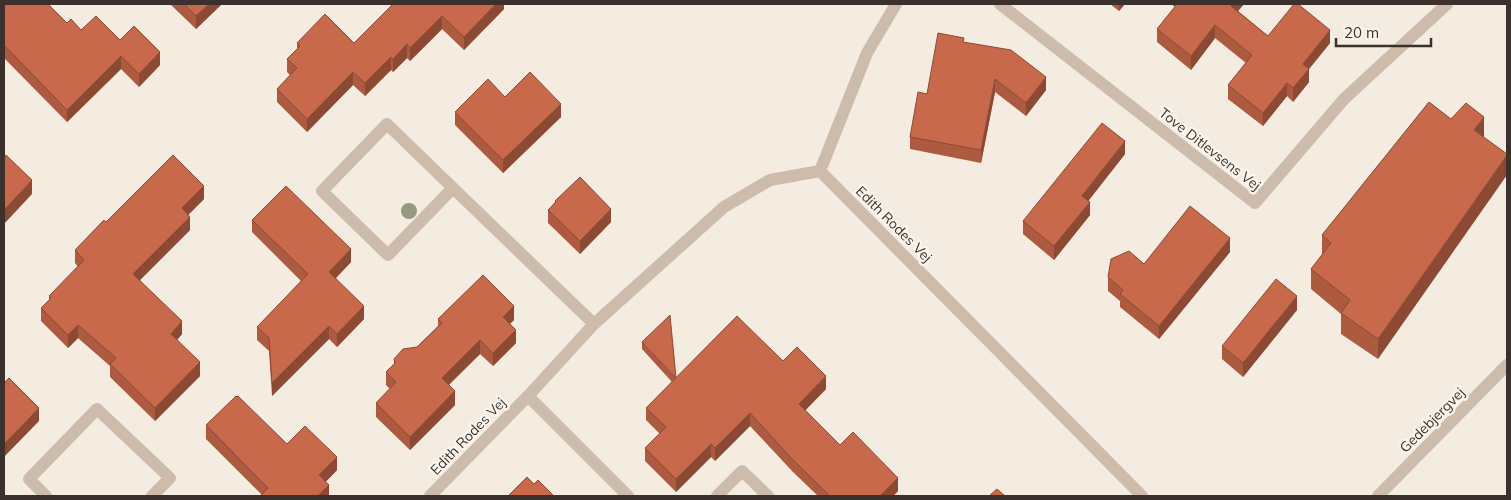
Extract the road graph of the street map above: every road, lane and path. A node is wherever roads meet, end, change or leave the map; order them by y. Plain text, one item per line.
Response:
1 (896, 4) edge
2 (1000, 4) edge
3 (1447, 4) edge
4 (820, 170) junction
5 (453, 188) junction
6 (594, 324) junction
7 (1507, 365) edge
8 (528, 396) junction
9 (46, 496) edge
10 (152, 496) edge
11 (430, 496) edge
12 (628, 496) edge
13 (717, 496) edge
14 (768, 496) edge
15 (1142, 496) edge
16 (1378, 496) edge

1 - 4 street
2 - 3 street, Tove Ditlevsens Vej
4 - 6 street, Edith Rodes Vej
4 - 15 street, Edith Rodes Vej
5 - 5 street
5 - 6 street
6 - 8 street, Edith Rodes Vej
7 - 16 street, Gedebjergvej
8 - 11 street, Edith Rodes Vej
8 - 12 street
9 - 10 street
13 - 14 street

